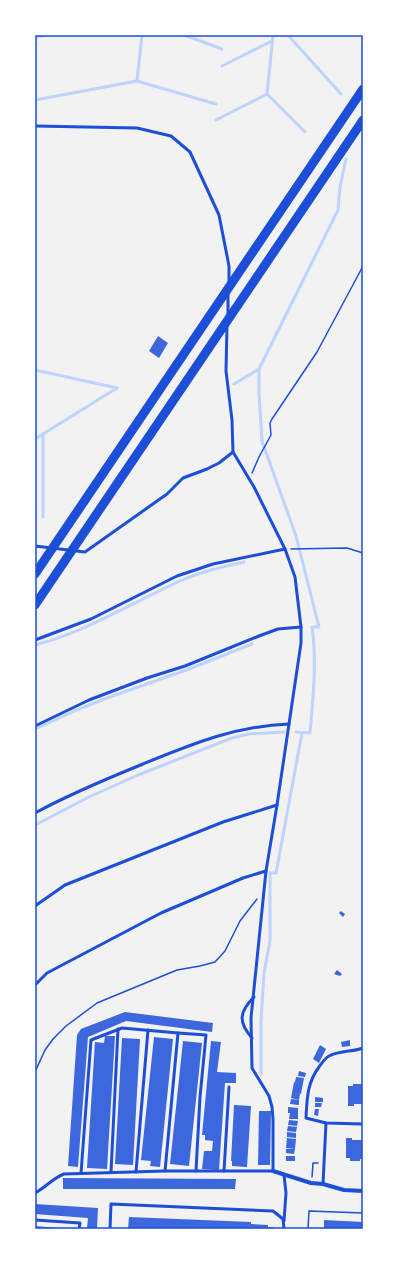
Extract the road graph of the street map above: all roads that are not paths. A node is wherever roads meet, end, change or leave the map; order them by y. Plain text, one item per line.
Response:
1 (363, 89) edge
2 (363, 120) edge
3 (35, 126) edge
4 (233, 452) junction
5 (35, 546) edge
6 (285, 549) junction
7 (35, 574) edge
8 (35, 605) edge
9 (301, 627) junction
10 (35, 640) edge
11 (289, 724) junction
12 (35, 726) edge
13 (277, 806) junction
14 (35, 813) edge
15 (266, 871) junction
16 (35, 906) edge
17 (35, 985) edge
18 (254, 997) junction
19 (118, 1029) junction
20 (148, 1030) junction
21 (178, 1033) junction
22 (252, 1038) junction
23 (363, 1048) edge
24 (229, 1087) dead end
25 (326, 1123) junction
26 (363, 1124) edge
27 (165, 1171) junction
28 (196, 1171) junction
29 (224, 1171) junction
30 (273, 1171) junction
31 (111, 1172) junction
32 (136, 1172) junction
33 (81, 1173) junction
34 (284, 1175) junction
35 (323, 1184) junction
36 (363, 1191) edge
37 (35, 1193) edge
38 (35, 1220) edge
39 (284, 1223) junction
40 (79, 1229) edge
41 (110, 1229) edge
42 (284, 1229) edge

1 - 7 highway
2 - 8 highway
3 - 4 lane
4 - 5 lane
4 - 6 lane
6 - 9 lane
6 - 10 lane
9 - 11 lane
9 - 12 lane
11 - 13 lane
11 - 14 lane
13 - 15 lane
13 - 16 lane
15 - 17 lane
15 - 18 lane
18 - 22 lane
18 - 22 lane
19 - 20 lane
19 - 31 lane
19 - 33 lane
20 - 21 lane
20 - 32 lane
21 - 27 lane
21 - 28 lane
22 - 30 lane
23 - 25 lane
24 - 29 lane
25 - 26 lane
25 - 35 lane
27 - 28 lane
27 - 32 lane
28 - 29 lane
29 - 30 lane
30 - 34 street
31 - 32 lane
31 - 33 lane
33 - 37 lane
34 - 35 street
34 - 39 lane
35 - 36 street
38 - 40 lane
39 - 41 lane
39 - 42 lane

